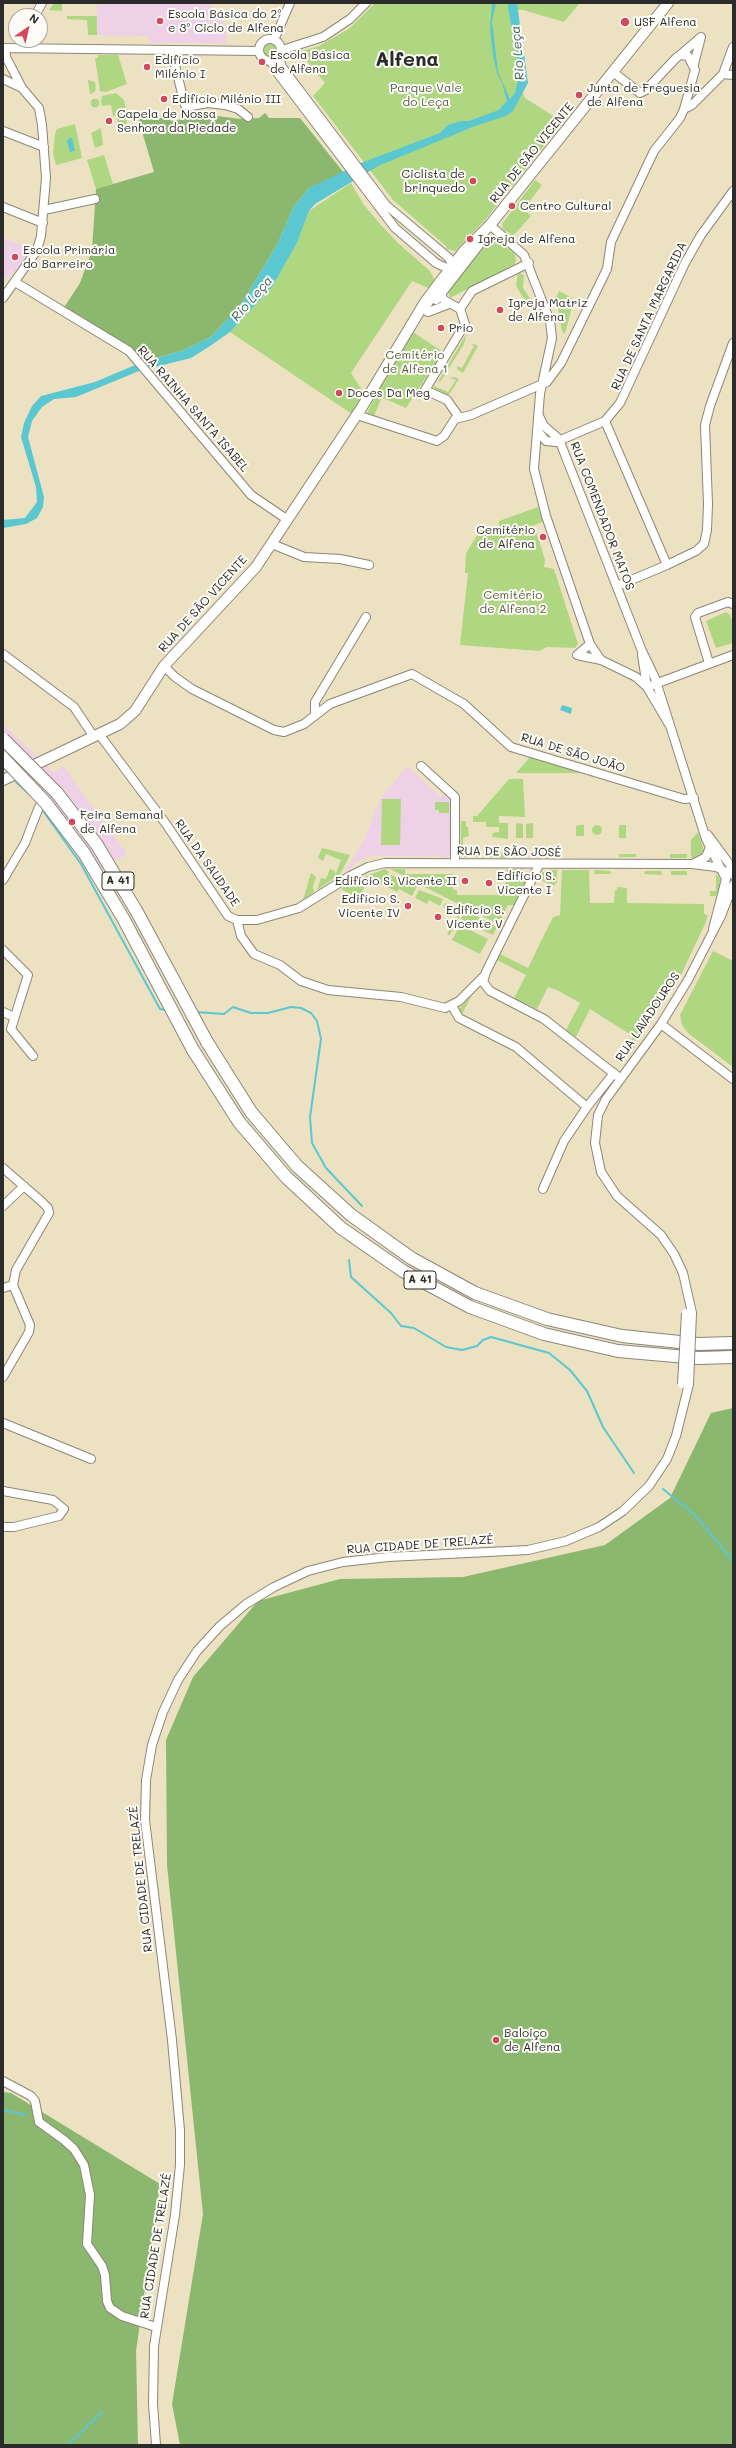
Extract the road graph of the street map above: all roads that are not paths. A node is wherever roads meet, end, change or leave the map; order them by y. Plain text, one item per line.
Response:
1 (290, 3) edge
2 (366, 3) edge
3 (668, 3) edge
4 (274, 40) junction
5 (48, 45) edge
6 (733, 47) edge
7 (4, 48) edge
8 (171, 50) junction
9 (259, 51) junction
10 (680, 55) junction
11 (277, 56) junction
12 (694, 64) junction
13 (613, 72) junction
14 (723, 74) junction
15 (733, 75) edge
16 (3, 79) edge
17 (22, 88) junction
18 (684, 109) junction
19 (248, 116) dead end
20 (3, 131) edge
21 (44, 147) junction
22 (733, 191) edge
23 (371, 192) junction
24 (95, 198) dead end
25 (3, 207) edge
26 (44, 210) junction
27 (43, 223) junction
28 (490, 225) junction
29 (432, 244) junction
30 (444, 254) junction
31 (425, 255) junction
32 (462, 255) junction
33 (436, 263) junction
34 (529, 263) junction
35 (454, 269) junction
36 (9, 284) edge
37 (440, 289) junction
38 (3, 298) edge
39 (428, 298) junction
40 (450, 304) junction
41 (460, 309) junction
42 (426, 311) junction
43 (411, 328) junction
44 (733, 343) edge
45 (542, 384) junction
46 (357, 415) junction
47 (459, 417) junction
48 (605, 420) junction
49 (547, 435) junction
50 (288, 520) junction
51 (272, 544) junction
52 (369, 565) dead end
53 (667, 565) junction
54 (617, 586) junction
55 (733, 604) edge
56 (366, 617) dead end
57 (590, 644) junction
58 (642, 651) junction
59 (3, 654) edge
60 (733, 655) edge
61 (601, 660) junction
62 (647, 660) junction
63 (709, 663) junction
64 (164, 666) junction
65 (643, 669) junction
66 (626, 674) junction
67 (656, 682) junction
68 (647, 686) junction
69 (315, 713) junction
70 (670, 726) junction
71 (97, 735) junction
72 (3, 739) edge
73 (3, 758) edge
74 (421, 766) dead end
75 (3, 780) edge
76 (694, 798) junction
77 (39, 807) dead end
78 (713, 856) junction
79 (729, 862) edge
80 (455, 863) junction
81 (539, 865) junction
82 (721, 869) junction
83 (733, 873) edge
84 (3, 880) edge
85 (331, 887) joint
86 (731, 888) edge
87 (236, 920) junction
88 (3, 950) edge
89 (484, 976) junction
90 (452, 1006) junction
91 (3, 1012) edge
92 (14, 1017) junction
93 (661, 1024) junction
94 (33, 1056) dead end
95 (614, 1074) junction
96 (621, 1079) junction
97 (733, 1079) edge
98 (587, 1107) junction
99 (598, 1116) joint
100 (3, 1168) edge
101 (24, 1186) junction
102 (543, 1189) dead end
103 (3, 1206) edge
104 (13, 1285) junction
105 (3, 1288) edge
106 (733, 1342) edge
107 (733, 1357) edge
108 (3, 1376) edge
109 (3, 1423) edge
110 (90, 1459) dead end
111 (3, 1491) edge
112 (3, 1527) edge
113 (3, 2081) edge
114 (156, 2327) junction
115 (156, 2445) edge

1 - 4 street
2 - 11 street
3 - 13 main road, RUA DE SÃO VICENTE
4 - 9 street
4 - 11 street
5 - 8 street
6 - 14 street
7 - 17 street
8 - 9 street
8 - 19 street
9 - 11 street
10 - 12 street
10 - 12 street
10 - 13 street
11 - 23 street
12 - 18 street
13 - 28 main road, RUA DE SÃO VICENTE
14 - 15 street
14 - 18 street
16 - 17 street
17 - 21 street
18 - 45 street
20 - 21 street
21 - 26 street
22 - 48 street, RUA DE SANTA MARGARIDA
23 - 29 street
23 - 31 street
24 - 26 street
25 - 27 street
26 - 27 street
27 - 36 street
28 - 32 main road, RUA DE SÃO VICENTE
28 - 34 street
28 - 35 main road, RUA DE SÃO VICENTE
29 - 30 street
29 - 31 street
30 - 32 street
30 - 35 street
31 - 33 street
32 - 35 main road, RUA DE SÃO VICENTE
33 - 35 street
33 - 37 street
34 - 41 street
34 - 45 street
35 - 37 main road, RUA DE SÃO VICENTE
36 - 38 street
36 - 50 street, RUA RAINHA SANTA ISABEL
37 - 39 main road, RUA DE SÃO VICENTE
37 - 40 street
37 - 42 main road, RUA DE SÃO VICENTE
39 - 42 street, RUA DE SÃO VICENTE
39 - 43 main road, RUA DE SÃO VICENTE
40 - 41 street
40 - 42 street
41 - 47 street
42 - 43 main road, RUA DE SÃO VICENTE
43 - 46 main road, RUA DE SÃO VICENTE
44 - 53 street
45 - 47 street
45 - 49 street
46 - 47 street
46 - 50 main road, RUA DE SÃO VICENTE
48 - 49 street, RUA DE SANTA MARGARIDA
48 - 53 street
49 - 54 street, RUA COMENDADOR MATOS
49 - 57 street
50 - 51 main road, RUA DE SÃO VICENTE
51 - 52 street
51 - 64 main road, RUA DE SÃO VICENTE
53 - 54 street
54 - 58 street, RUA COMENDADOR MATOS
55 - 63 street
56 - 69 street
57 - 61 street
57 - 61 street
58 - 62 street, RUA COMENDADOR MATOS
58 - 65 street, RUA COMENDADOR MATOS
59 - 71 street, RUA DA SAUDADE
60 - 63 street
61 - 66 street
62 - 65 street
62 - 67 street, RUA COMENDADOR MATOS
63 - 67 street
64 - 69 street, RUA DE SÃO JOÃO
64 - 71 main road, RUA DE SÃO VICENTE
65 - 66 street
65 - 68 street, RUA COMENDADOR MATOS
66 - 68 street
67 - 68 street
67 - 70 street, RUA COMENDADOR MATOS
68 - 70 street
69 - 76 street, RUA DE SÃO JOÃO
70 - 76 street, RUA COMENDADOR MATOS
71 - 75 main road, RUA DE SÃO VICENTE
71 - 87 street, RUA DA SAUDADE
72 - 106 highway, A 41, bridge
73 - 107 highway, A 41, bridge
74 - 80 street
76 - 78 street, RUA COMENDADOR MATOS
77 - 84 street
78 - 79 street, RUA DE SÃO JOSÉ
78 - 81 street, RUA DE SÃO JOSÉ
78 - 82 street, RUA DE SÃO JOSÉ
79 - 83 street
80 - 81 street, RUA DE SÃO JOSÉ
80 - 85 street, RUA DE SÃO JOSÉ
81 - 89 street
82 - 83 street, RUA DE SÃO JOSÉ
82 - 86 street
83 - 86 street, RUA LAVADOUROS
85 - 87 street, RUA DA SAUDADE
86 - 93 street, RUA LAVADOUROS
87 - 90 street
88 - 92 street
89 - 90 street
89 - 95 street
90 - 98 street
91 - 92 street
92 - 94 street
93 - 96 street, RUA LAVADOUROS
93 - 97 street
95 - 96 street
95 - 98 street
96 - 99 street, RUA LAVADOUROS
98 - 102 street
99 - 114 street, RUA CIDADE DE TRELAZÉ, bridge
100 - 101 street
101 - 103 street
101 - 104 street
104 - 105 street
104 - 108 street
109 - 110 street
111 - 112 street
113 - 114 street
114 - 115 street, RUA CIDADE DE TRELAZÉ

